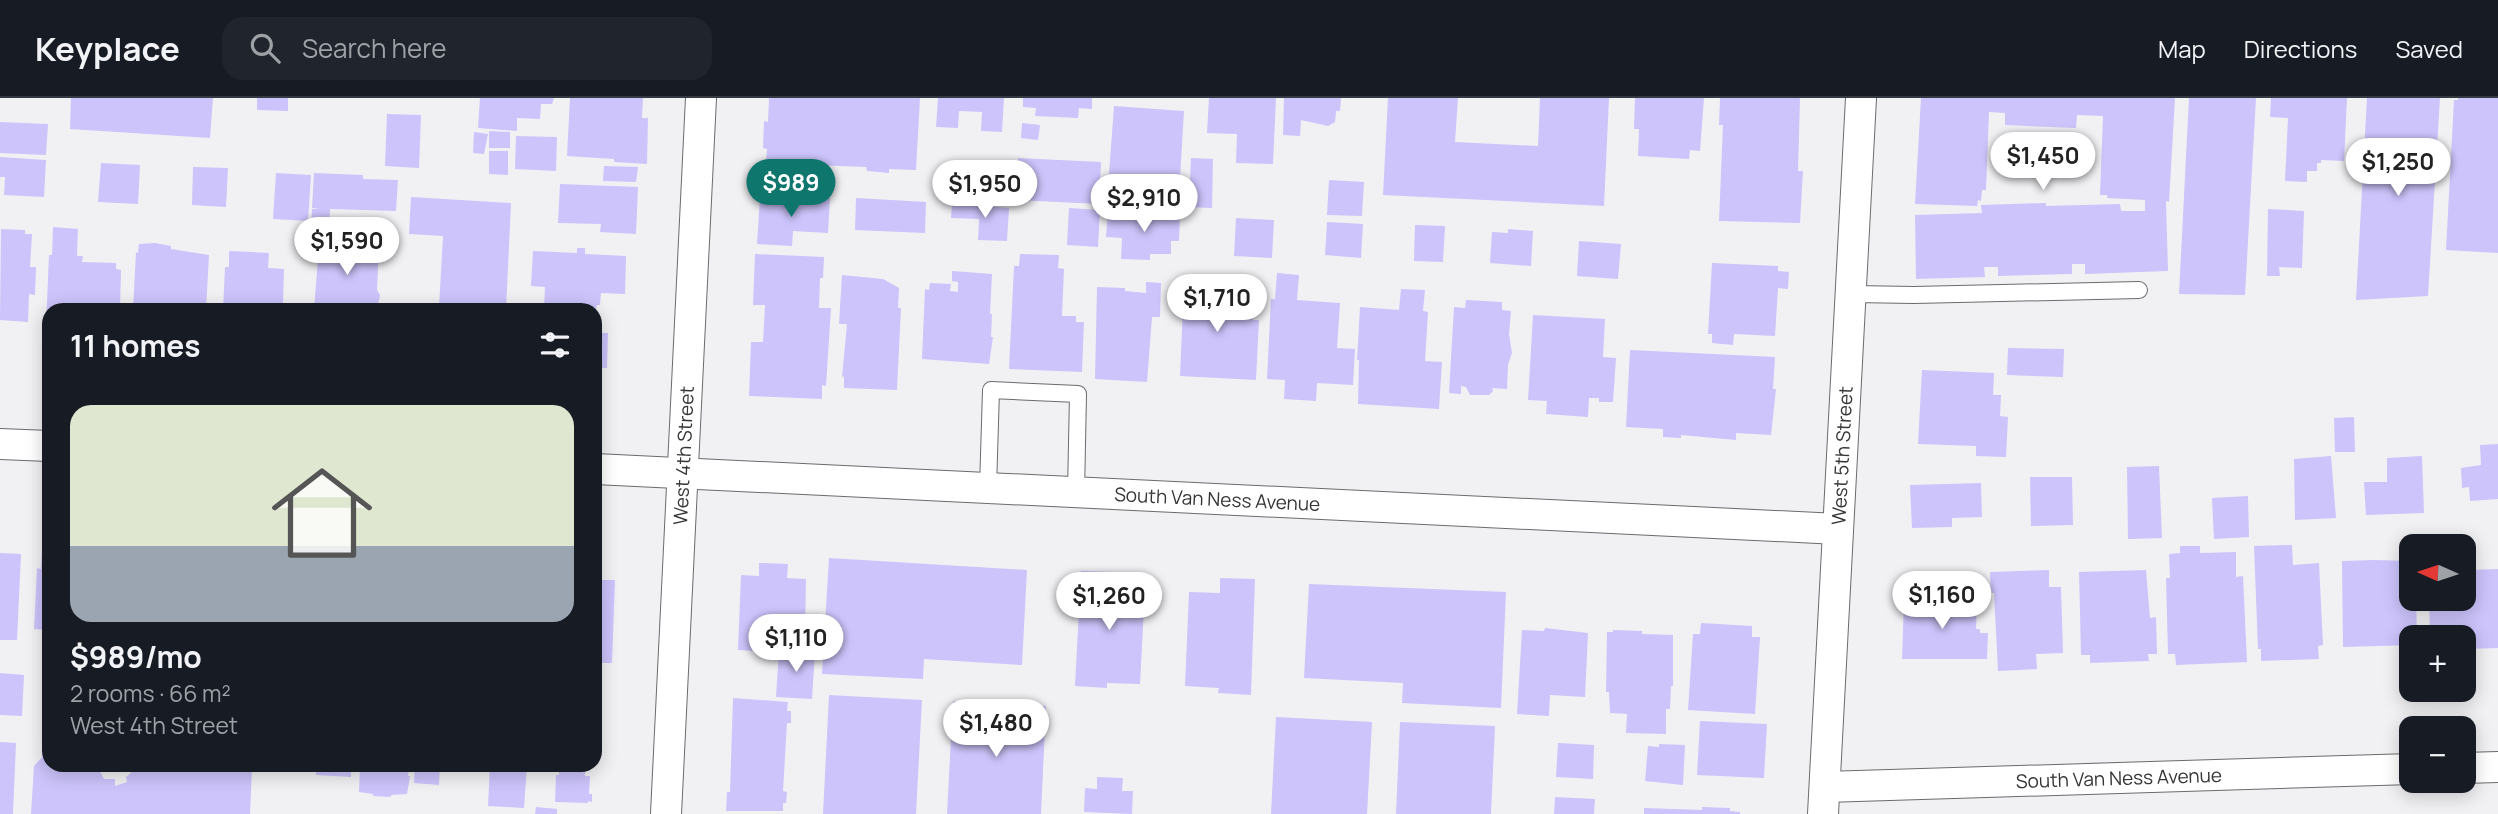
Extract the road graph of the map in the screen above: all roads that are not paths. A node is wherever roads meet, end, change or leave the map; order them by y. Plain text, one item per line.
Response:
1 (701, 98) edge
2 (1861, 98) edge
3 (2139, 290) dead end
4 (1852, 293) junction
5 (0, 444) edge
6 (42, 446) edge
7 (602, 469) edge
8 (683, 473) junction
9 (988, 488) junction
10 (1076, 493) junction
11 (1838, 529) junction
12 (2498, 767) edge
13 (2476, 768) edge
14 (2399, 770) edge
15 (1824, 800) edge
16 (666, 814) edge

1 - 8 street, West 4th Street
2 - 4 street, West 5th Street
3 - 4 lane
4 - 11 street, West 5th Street
5 - 6 street
7 - 8 street, South Van Ness Avenue
8 - 9 street, South Van Ness Avenue
8 - 16 street, West 4th Street
9 - 10 street, South Van Ness Avenue
9 - 10 lane
10 - 11 street, South Van Ness Avenue
11 - 15 street, West 5th Street
12 - 13 street
14 - 15 street, South Van Ness Avenue

